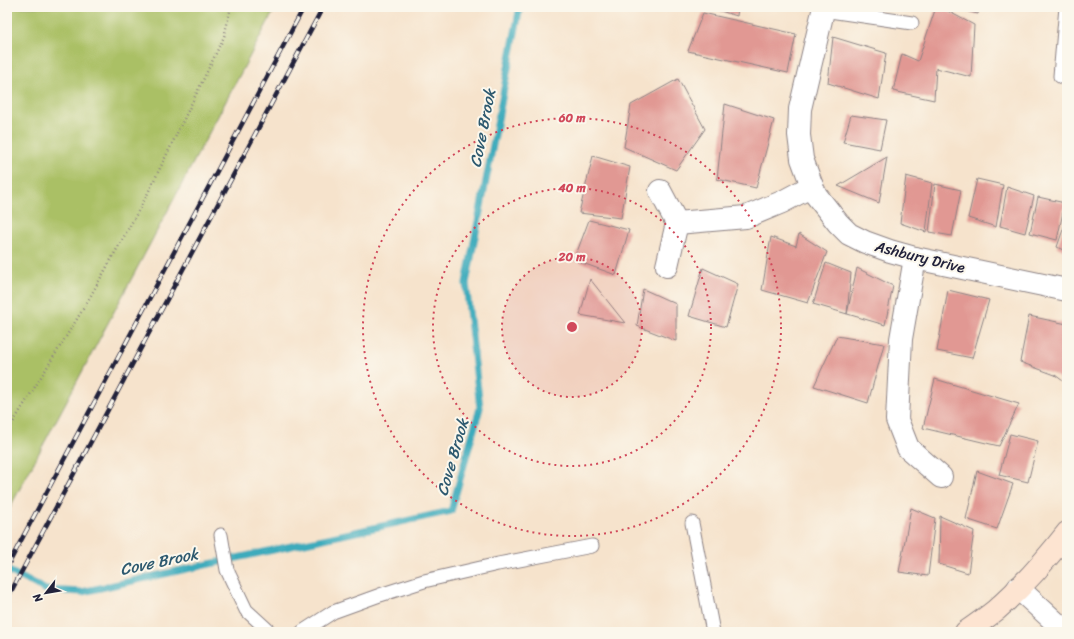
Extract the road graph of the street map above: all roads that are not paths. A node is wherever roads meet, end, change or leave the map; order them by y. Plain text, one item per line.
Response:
1 (1066, 7) edge
2 (824, 8) edge
3 (912, 22) dead end
4 (1067, 80) edge
5 (812, 186) junction
6 (660, 191) dead end
7 (677, 223) junction
8 (915, 258) junction
9 (667, 266) dead end
10 (1067, 290) edge
11 (940, 477) dead end
12 (692, 523) dead end
13 (1067, 533) edge
14 (222, 541) dead end
15 (592, 546) dead end
16 (1018, 588) junction
17 (270, 632) edge
18 (302, 632) edge
19 (713, 632) edge
20 (966, 632) edge
21 (1066, 632) edge

1 - 4 lane
2 - 3 lane
2 - 5 street, Ashbury Drive
5 - 7 street
5 - 8 street, Ashbury Drive
6 - 7 street
7 - 9 street
8 - 10 street, Ashbury Drive
8 - 11 street
12 - 19 lane
13 - 16 main road
14 - 17 lane
15 - 18 lane
16 - 20 main road
16 - 21 street

